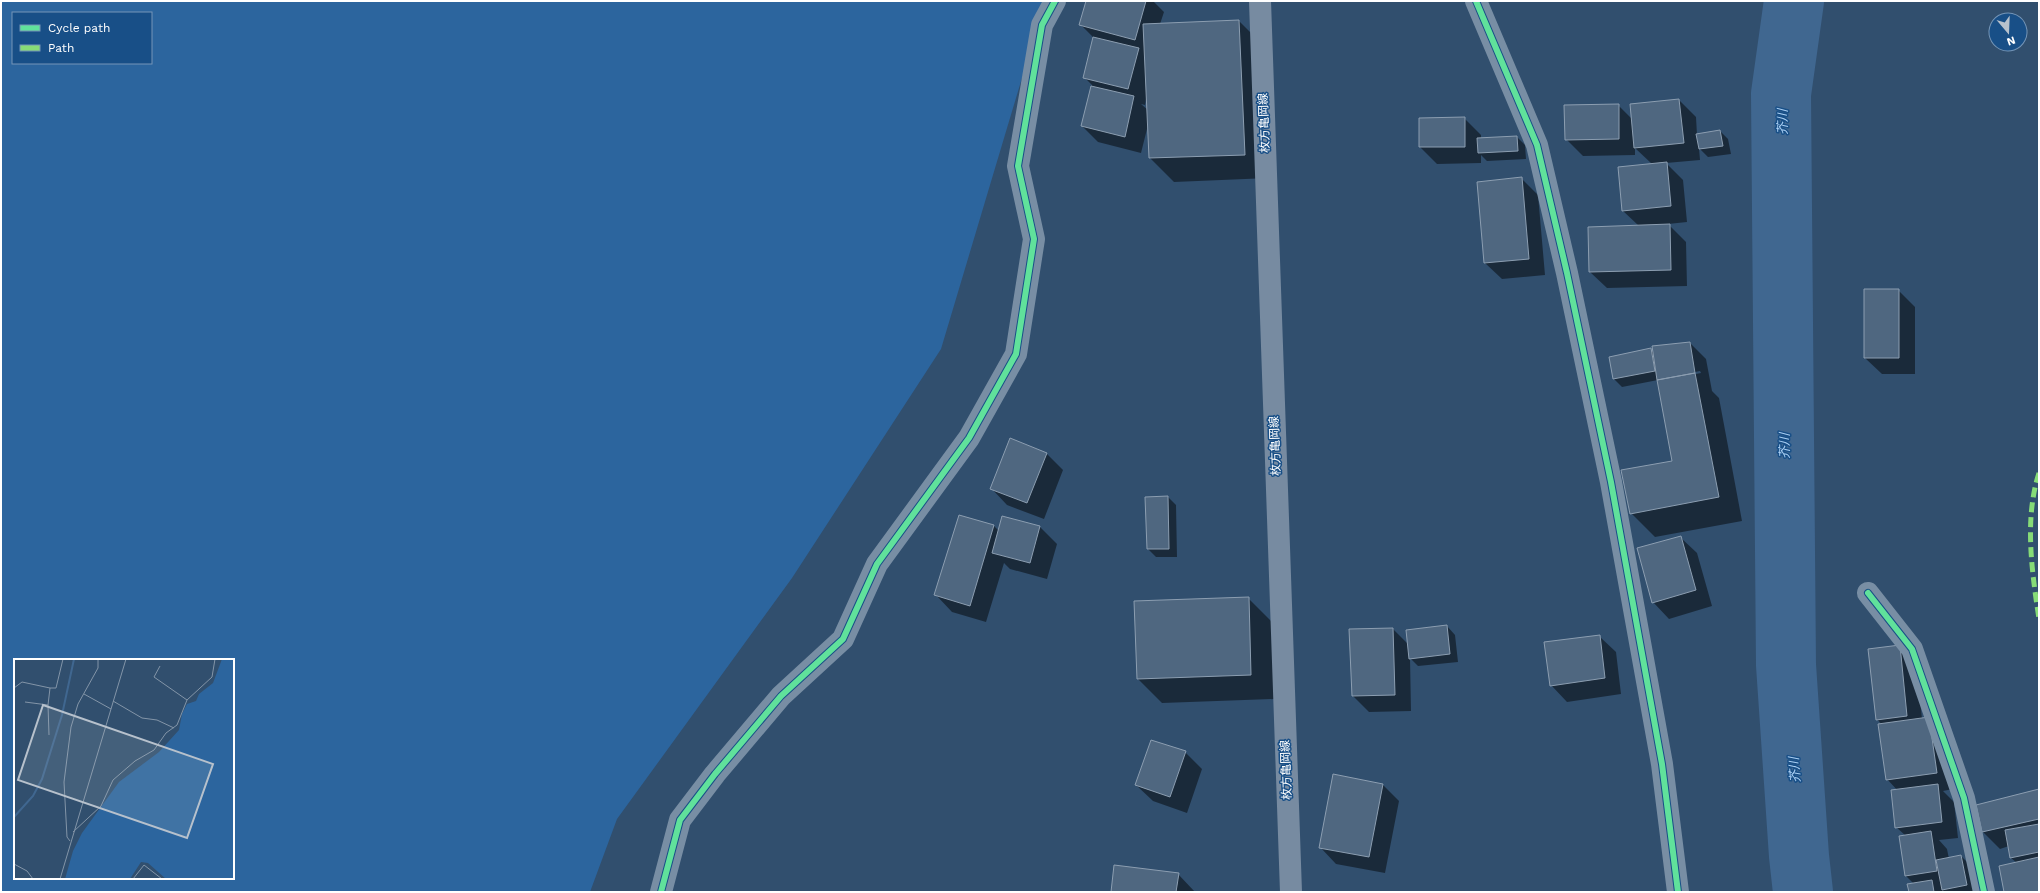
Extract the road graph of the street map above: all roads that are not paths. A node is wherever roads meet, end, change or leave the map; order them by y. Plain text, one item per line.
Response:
1 (1055, 1) edge
2 (1260, 1) edge
3 (1476, 1) edge
4 (1868, 593) dead end
5 (661, 892) edge
6 (1291, 892) edge
7 (1678, 892) edge
8 (1984, 892) edge

1 - 5 street
2 - 6 main road, 枚方亀岡線
3 - 7 street
4 - 8 street

